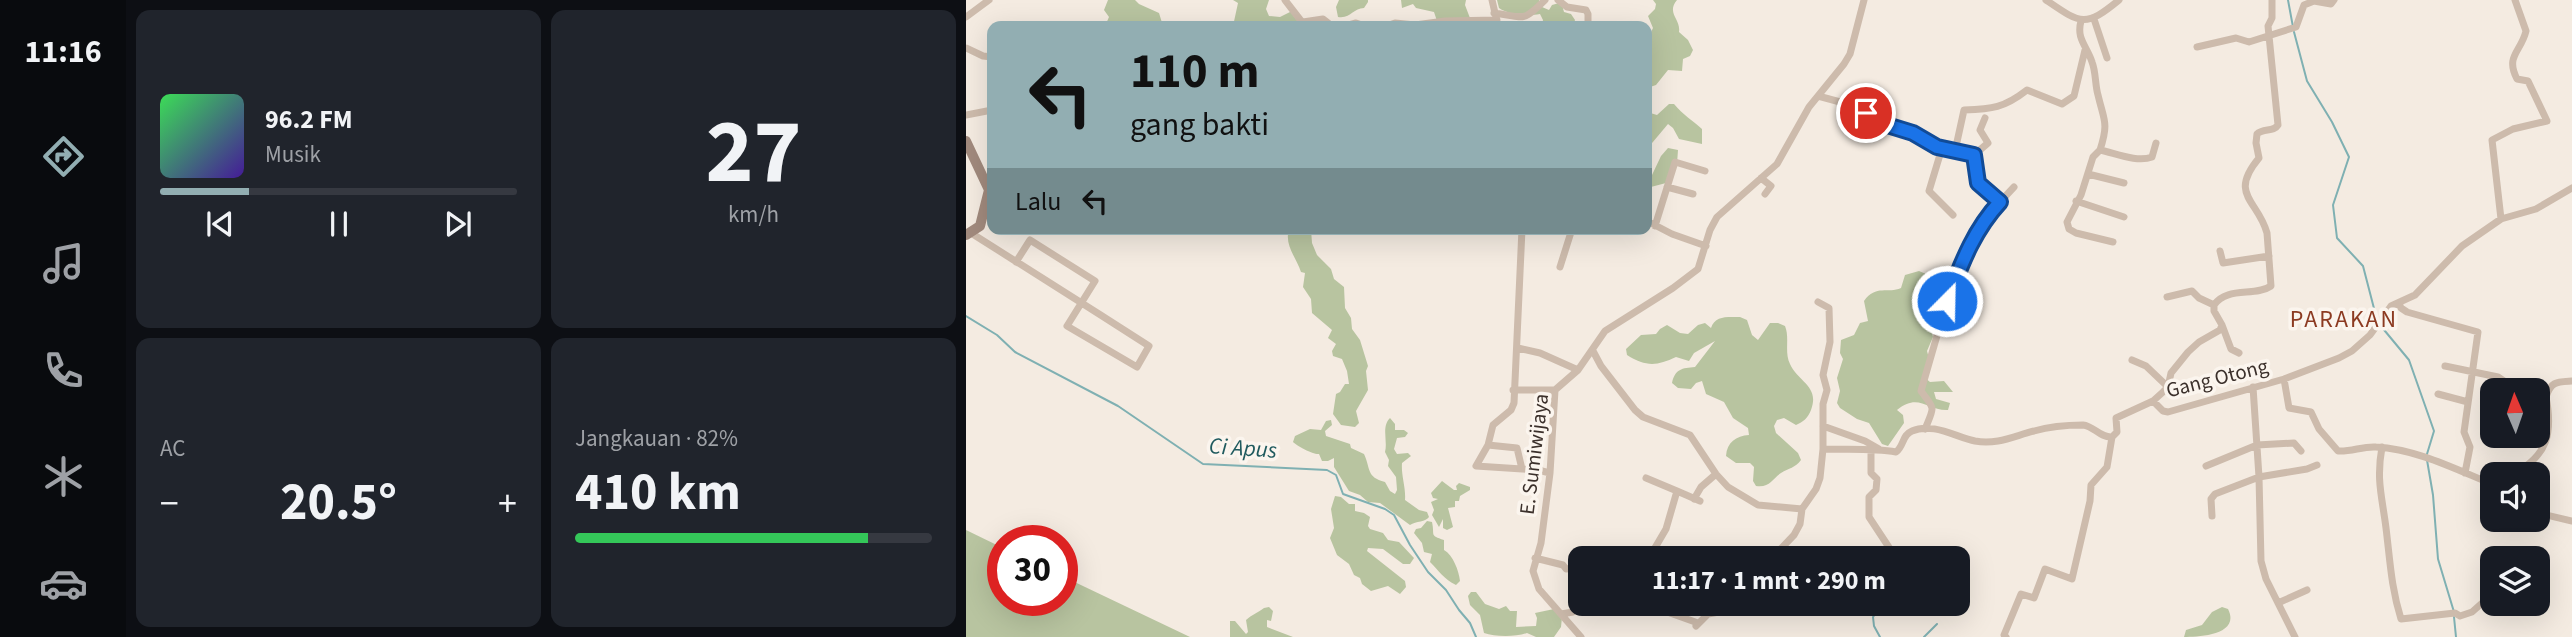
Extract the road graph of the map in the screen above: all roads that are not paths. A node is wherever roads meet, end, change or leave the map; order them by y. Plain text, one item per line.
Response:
1 (989, 0) edge
2 (1285, 0) edge
3 (1492, 0) edge
4 (1545, 0) edge
5 (1558, 0) edge
6 (1864, 0) edge
7 (2046, 0) edge
8 (2119, 0) edge
9 (2272, 0) edge
10 (2334, 0) edge
11 (2515, 0) edge
12 (966, 17) edge
13 (2094, 19) junction
14 (1496, 20) edge
15 (1302, 21) edge
16 (1445, 21) edge
17 (1588, 21) edge
18 (2081, 21) junction
19 (2269, 35) junction
20 (2197, 47) dead end
21 (966, 48) edge
22 (2085, 50) junction
23 (987, 56) edge
24 (2107, 58) dead end
25 (1818, 96) junction
26 (987, 111) edge
27 (966, 115) edge
28 (1985, 118) dead end
29 (966, 141) edge
30 (2156, 143) dead end
31 (1942, 148) junction
32 (2100, 150) junction
33 (1955, 151) junction
34 (1974, 155) junction
35 (1705, 171) dead end
36 (2088, 174) junction
37 (1761, 178) junction
38 (987, 180) edge
39 (2124, 183) dead end
40 (1667, 187) junction
41 (2014, 187) dead end
42 (2572, 188) edge
43 (1693, 194) dead end
44 (1765, 194) dead end
45 (987, 201) edge
46 (2076, 201) junction
47 (2000, 202) junction
48 (1953, 215) dead end
49 (2124, 217) dead end
50 (2501, 219) junction
51 (1652, 224) edge
52 (1655, 226) junction
53 (969, 234) edge
54 (1522, 235) edge
55 (1570, 235) edge
56 (2113, 242) dead end
57 (1706, 246) junction
58 (2220, 251) dead end
59 (2269, 256) junction
60 (1016, 262) junction
61 (1560, 267) dead end
62 (2167, 297) dead end
63 (1081, 302) junction
64 (1818, 302) dead end
65 (2399, 303) junction
66 (2214, 305) junction
67 (2222, 325) junction
68 (1518, 348) junction
69 (1593, 351) junction
70 (2239, 353) dead end
71 (2132, 359) dead end
72 (2445, 366) dead end
73 (1578, 370) junction
74 (2473, 372) junction
75 (2498, 378) edge
76 (2284, 379) junction
77 (2572, 382) edge
78 (2550, 386) edge
79 (2168, 387) junction
80 (2253, 387) junction
81 (1513, 390) junction
82 (1555, 390) junction
83 (2438, 394) dead end
84 (2153, 401) junction
85 (2469, 402) junction
86 (1823, 426) junction
87 (1926, 429) junction
88 (2112, 438) junction
89 (1488, 445) junction
90 (2257, 445) junction
91 (2382, 447) junction
92 (2541, 448) edge
93 (1823, 449) junction
94 (1875, 450) junction
95 (2301, 451) dead end
96 (2531, 462) edge
97 (2317, 465) dead end
98 (2206, 466) dead end
99 (1522, 469) junction
100 (1550, 473) junction
101 (2465, 473) junction
102 (1716, 474) junction
103 (2259, 477) junction
104 (1646, 478) dead end
105 (2480, 479) edge
106 (1677, 491) junction
107 (1802, 509) junction
108 (2212, 516) dead end
109 (2550, 516) edge
110 (2572, 521) edge
111 (1656, 546) edge
112 (1783, 546) edge
113 (1888, 546) edge
114 (1535, 558) junction
115 (1568, 569) edge
116 (2307, 590) dead end
117 (2278, 603) junction
118 (2480, 605) edge
119 (1568, 613) edge
120 (1561, 614) junction
121 (1675, 616) edge
122 (1706, 616) edge
123 (1581, 637) edge
124 (2006, 637) edge
125 (2295, 637) edge

1 - 12 street
2 - 15 street
3 - 14 street
4 - 14 street
5 - 17 street
6 - 25 street, E. Sumiwijaya
7 - 18 street
8 - 13 street
9 - 19 street
10 - 19 street
11 - 50 street
13 - 18 street
13 - 24 street
14 - 16 street
18 - 22 street
19 - 20 street
19 - 59 street
21 - 23 street
22 - 32 street
22 - 33 street
25 - 31 street
25 - 37 street, E. Sumiwijaya
26 - 27 street
28 - 34 street
29 - 38 street
30 - 32 street
31 - 33 street
31 - 48 street
32 - 36 street
33 - 34 street
34 - 47 street
35 - 40 street
36 - 39 street
36 - 46 street
37 - 44 street
37 - 57 street, E. Sumiwijaya
40 - 43 street
40 - 52 street
41 - 47 street
42 - 50 street
45 - 53 street
46 - 49 street
46 - 56 street
47 - 87 street
50 - 65 street
51 - 52 street
52 - 57 street
53 - 60 street
54 - 68 street
55 - 61 street
57 - 69 street, E. Sumiwijaya
58 - 59 street
59 - 66 street
60 - 63 street
60 - 63 street
62 - 66 street
63 - 63 street
64 - 86 street
65 - 74 street
65 - 76 street
66 - 67 street
67 - 70 street
67 - 79 street
68 - 73 street
68 - 81 street
69 - 73 street, E. Sumiwijaya
69 - 102 street
71 - 79 street
72 - 74 street
73 - 82 street, E. Sumiwijaya
74 - 75 street
74 - 85 street
76 - 80 street, Gang Otong
76 - 91 street, Gang Otong
77 - 78 street
79 - 84 street
80 - 84 street, Gang Otong
80 - 90 street
81 - 82 street
81 - 89 street
82 - 100 street, E. Sumiwijaya
83 - 85 street
84 - 88 street
85 - 101 street
86 - 93 street
86 - 94 street
87 - 88 street
87 - 94 street
88 - 124 street
89 - 99 street
89 - 99 street
90 - 95 street
90 - 98 street
90 - 103 street
91 - 101 street, Gang Otong
91 - 118 street
92 - 96 street
93 - 94 street
93 - 107 street
94 - 113 street
97 - 103 street
99 - 100 street
100 - 114 street, E. Sumiwijaya
101 - 105 street, Gang Otong
102 - 106 street
102 - 107 street
103 - 108 street
103 - 117 street
104 - 106 street
106 - 111 street
107 - 112 street
109 - 110 street
114 - 115 street
114 - 120 street, E. Sumiwijaya
116 - 117 street
117 - 125 street
119 - 120 street
120 - 123 street, E. Sumiwijaya
121 - 122 street

